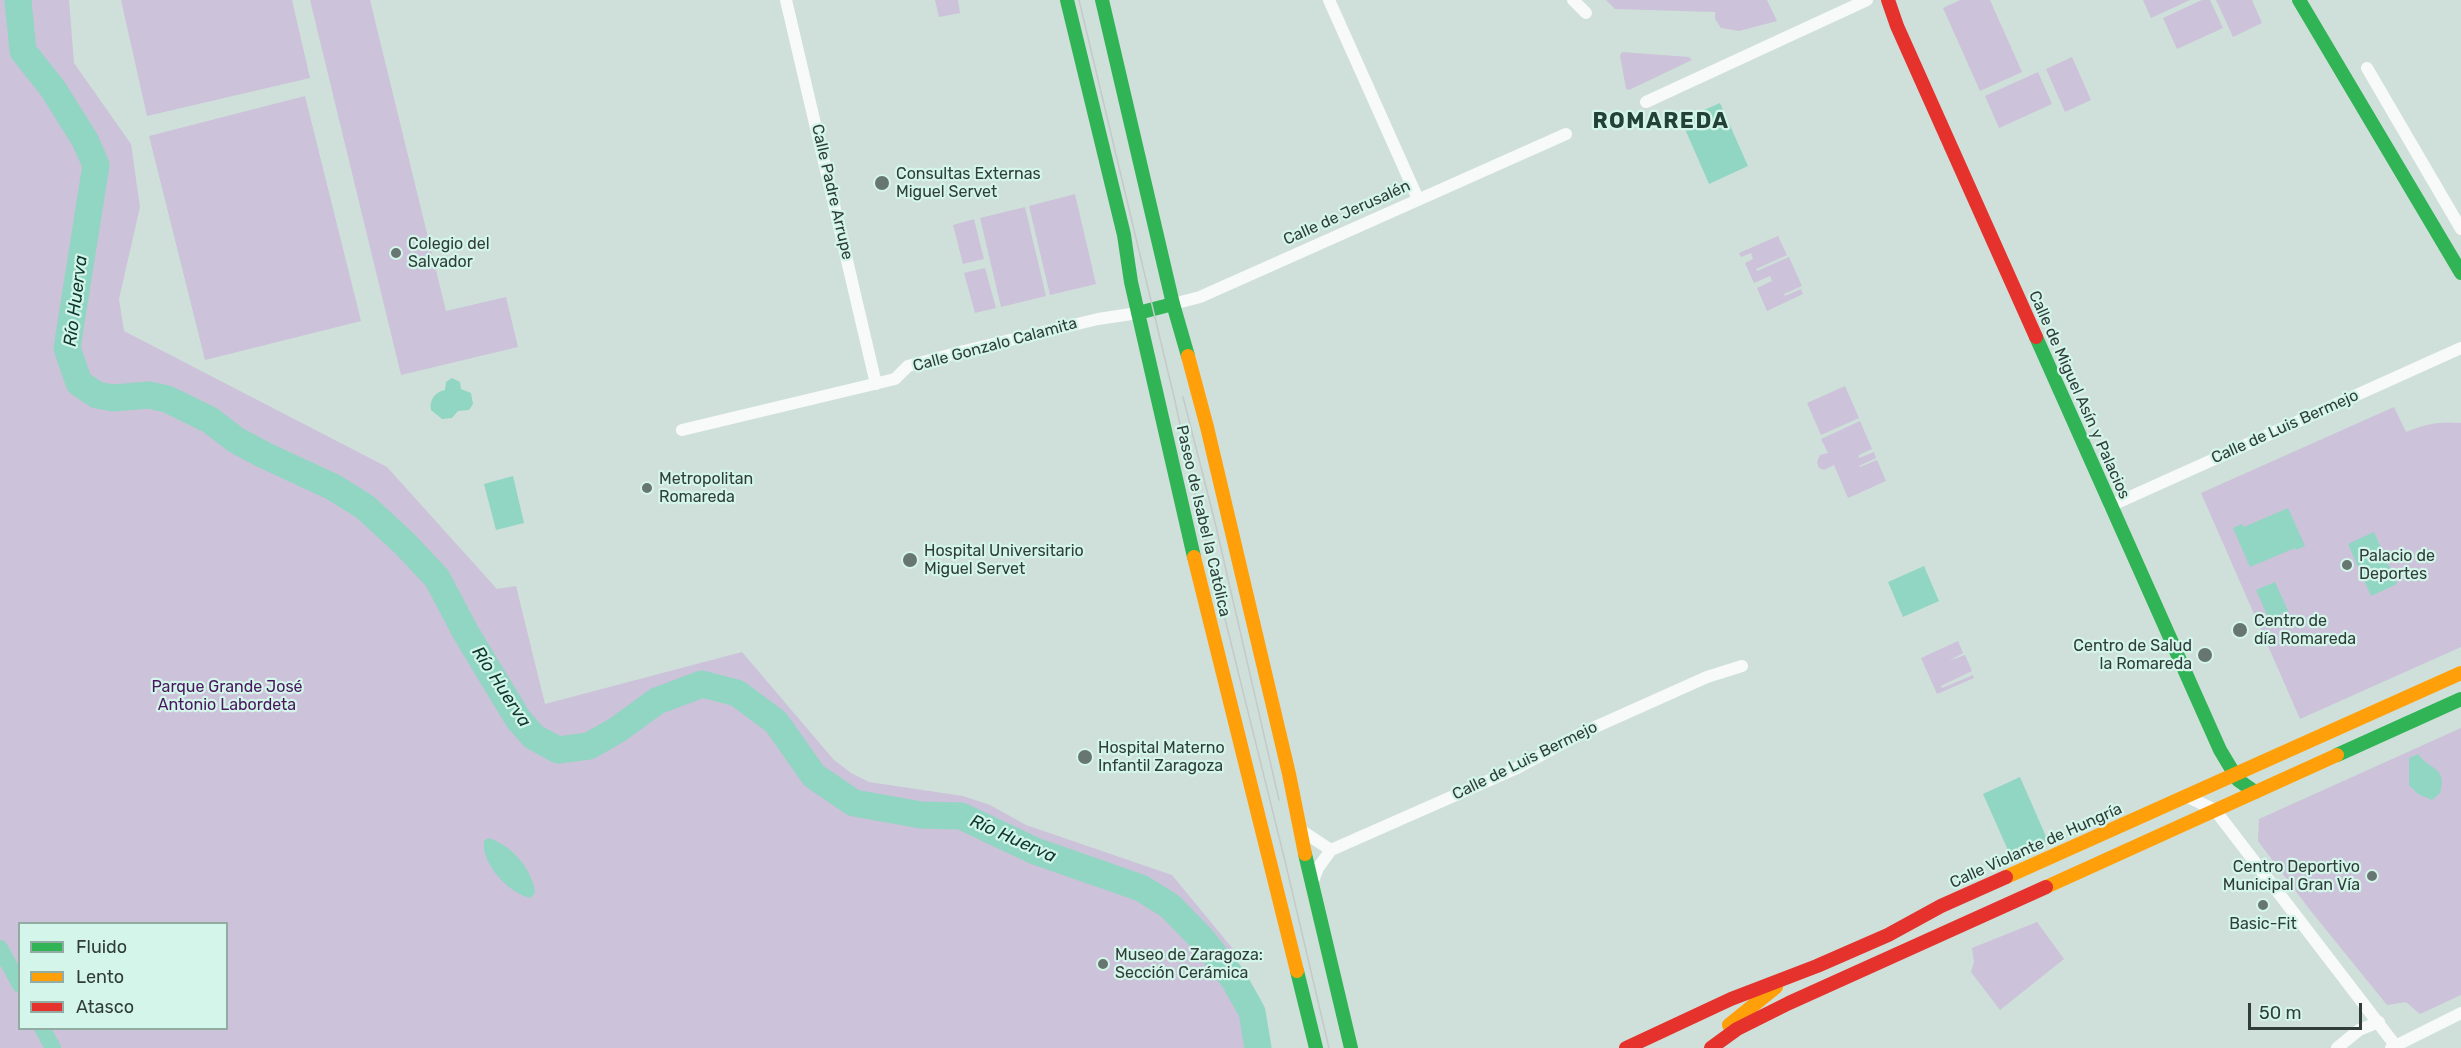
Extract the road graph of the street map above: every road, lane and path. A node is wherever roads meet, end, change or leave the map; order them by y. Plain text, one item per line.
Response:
1 (786, 0) edge
2 (1067, 0) edge
3 (1102, 0) edge
4 (1329, 0) edge
5 (1573, 0) edge
6 (1867, 0) edge
7 (1888, 0) edge
8 (2299, 0) edge
9 (1586, 14) dead end
10 (2367, 69) dead end
11 (1646, 102) dead end
12 (1566, 134) dead end
13 (1418, 199) junction
14 (2461, 229) edge
15 (2461, 273) edge
16 (1173, 304) junction
17 (1138, 312) junction
18 (2461, 348) edge
19 (876, 384) junction
20 (682, 430) dead end
21 (2110, 506) junction
22 (1742, 666) dead end
23 (2461, 673) edge
24 (2461, 699) edge
25 (2233, 776) junction
26 (2255, 792) junction
27 (2188, 797) junction
28 (2216, 810) junction
29 (1302, 831) junction
30 (1331, 850) junction
31 (1311, 885) junction
32 (1787, 977) junction
33 (2461, 1013) edge
34 (2379, 1022) junction
35 (2393, 1046) edge
36 (1633, 1047) edge
37 (1712, 1047) edge
38 (1316, 1048) edge
39 (1351, 1048) edge
40 (2337, 1048) edge

1 - 19 street, Calle Padre Arrupe
2 - 17 main road, Paseo de Isabel la Católica
3 - 16 main road, Paseo de Isabel la Católica
4 - 13 street
5 - 9 street
6 - 11 street
7 - 21 main road, Calle de Miguel Asín y Palacios
8 - 15 main road
10 - 14 street
12 - 13 street, Calle de Jerusalén
13 - 16 street, Calle de Jerusalén
16 - 17 main road, Calle de Jerusalén
16 - 29 main road, Paseo de Isabel la Católica
17 - 19 street, Calle Gonzalo Calamita
17 - 38 main road, Paseo de Isabel la Católica
18 - 21 street, Calle de Luis Bermejo
19 - 20 street, Calle Gonzalo Calamita
21 - 25 main road, Calle de Miguel Asín y Palacios
22 - 30 street, Calle de Luis Bermejo
23 - 25 main road, Calle Violante de Hungría
24 - 26 main road
25 - 26 main road, Calle de Miguel Asín y Palacios
25 - 27 main road, Calle Violante de Hungría
26 - 28 main road
27 - 28 street
27 - 32 main road, Calle Violante de Hungría
28 - 34 street
28 - 37 main road
29 - 30 street
29 - 31 main road, Paseo de Isabel la Católica
30 - 31 street
31 - 39 main road, Paseo de Isabel la Católica
32 - 36 main road, Calle Violante de Hungría
32 - 37 main road
33 - 35 street
34 - 35 street
34 - 40 street

